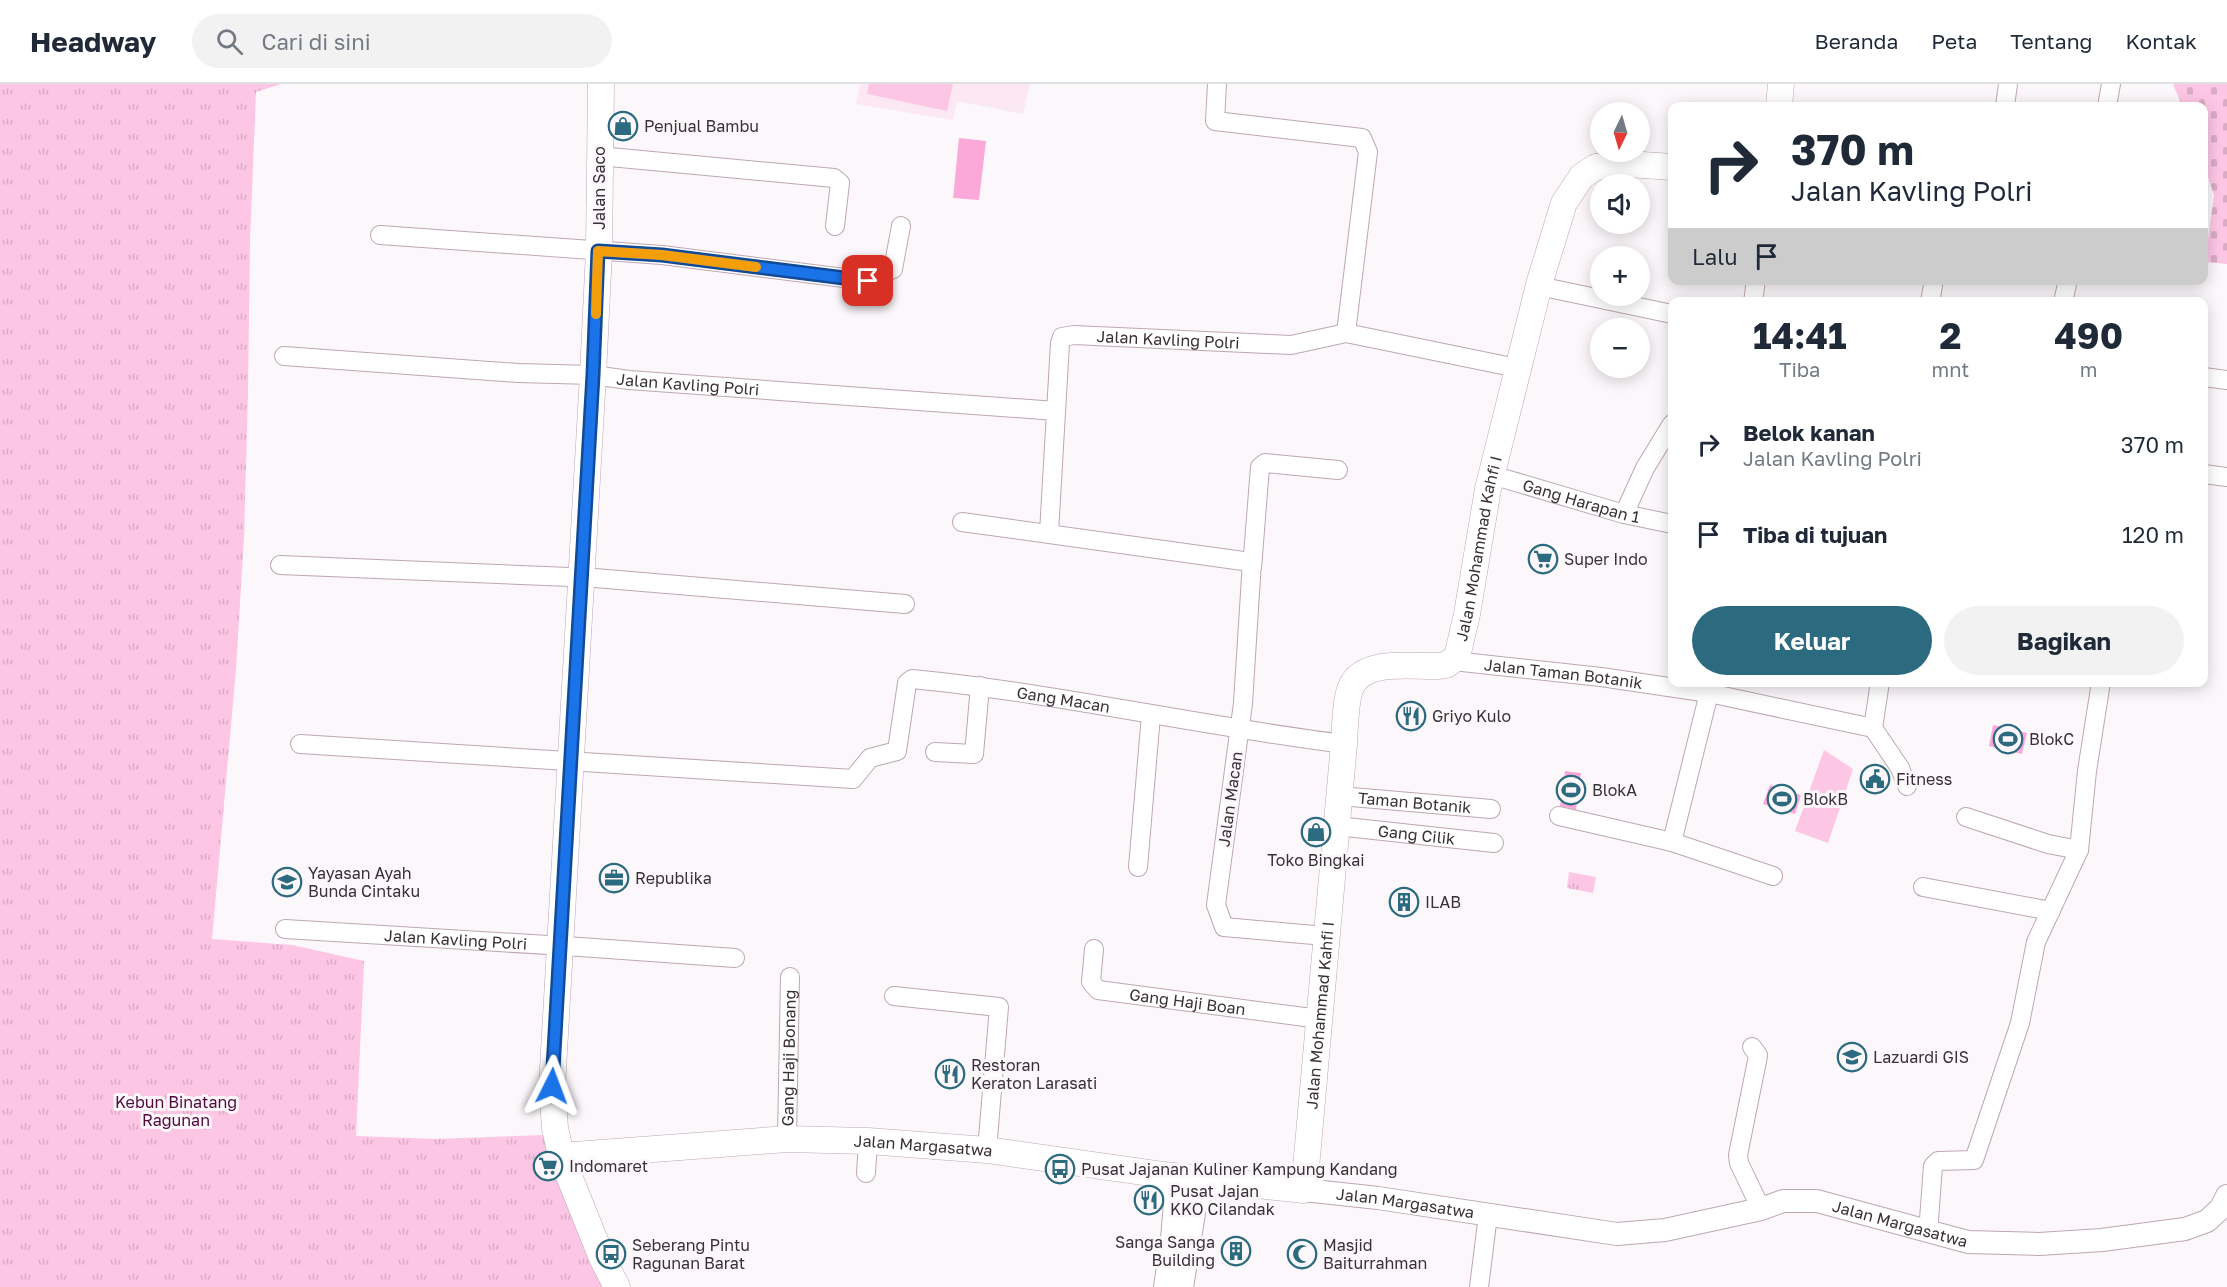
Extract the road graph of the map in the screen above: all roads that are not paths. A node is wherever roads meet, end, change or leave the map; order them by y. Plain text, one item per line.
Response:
1 (601, 84) edge
2 (1217, 84) edge
3 (1781, 84) edge
4 (2008, 84) edge
5 (2111, 84) edge
6 (1779, 102) edge
7 (2006, 102) edge
8 (2108, 102) edge
9 (599, 156) junction
10 (1668, 167) edge
11 (835, 226) dead end
12 (901, 226) dead end
13 (380, 235) dead end
14 (598, 251) junction
15 (1539, 286) junction
16 (1668, 313) edge
17 (1346, 333) junction
18 (284, 356) dead end
19 (1517, 368) junction
20 (593, 375) junction
21 (2208, 378) edge
22 (2227, 380) edge
23 (1056, 411) junction
24 (1668, 431) edge
25 (1338, 470) dead end
26 (2208, 475) edge
27 (1492, 476) junction
28 (2227, 477) edge
29 (1624, 514) junction
30 (963, 522) dead end
31 (1668, 523) edge
32 (1049, 534) junction
33 (279, 565) dead end
34 (1252, 568) junction
35 (581, 578) junction
36 (905, 604) dead end
37 (1453, 661) junction
38 (980, 686) junction
39 (1668, 687) edge
40 (1668, 687) edge
41 (1879, 687) edge
42 (2100, 687) edge
43 (1709, 693) junction
44 (1151, 715) junction
45 (1240, 728) junction
46 (1873, 728) junction
47 (300, 744) dead end
48 (1344, 744) junction
49 (935, 752) dead end
50 (571, 761) junction
51 (1906, 786) dead end
52 (1340, 796) junction
53 (1491, 809) dead end
54 (1560, 816) dead end
55 (1965, 817) dead end
56 (1337, 826) junction
57 (1672, 842) junction
58 (1494, 843) dead end
59 (2079, 850) junction
60 (1138, 867) dead end
61 (1773, 876) dead end
62 (1923, 887) dead end
63 (2050, 911) junction
64 (285, 929) dead end
65 (1325, 936) junction
66 (559, 946) junction
67 (1094, 949) dead end
68 (735, 958) dead end
69 (790, 977) dead end
70 (894, 996) dead end
71 (1320, 1019) junction
72 (1752, 1047) dead end
73 (787, 1139) junction
74 (868, 1141) junction
75 (987, 1150) junction
76 (561, 1156) junction
77 (866, 1173) dead end
78 (1164, 1175) junction
79 (1210, 1180) junction
80 (1304, 1190) junction
81 (2227, 1196) edge
82 (1761, 1209) junction
83 (1488, 1215) junction
84 (1928, 1233) junction
85 (617, 1287) edge
86 (1165, 1287) edge
87 (1182, 1287) edge
88 (1479, 1287) edge

1 - 9 main road, Jalan Saco
2 - 17 street
3 - 6 main road
4 - 7 street
5 - 8 street
9 - 11 street
9 - 14 main road, Jalan Saco
10 - 15 main road, Jalan Mohammad Kahfi I
12 - 14 street
13 - 14 street
14 - 20 main road, Jalan Saco
15 - 16 street
15 - 19 main road, Jalan Mohammad Kahfi I
17 - 19 street
17 - 23 street, Jalan Kavling Polri
18 - 20 street, Jalan Kavling Polri
19 - 27 main road, Jalan Mohammad Kahfi I
20 - 23 street, Jalan Kavling Polri
20 - 35 main road, Jalan Saco
21 - 22 street
23 - 32 street, Jalan Kavling Polri
24 - 29 street
25 - 34 street, Jalan Macan
26 - 28 street
27 - 29 street, Gang Harapan 1
27 - 37 main road, Jalan Mohammad Kahfi I
29 - 31 street, Gang Harapan 1
30 - 32 street
32 - 34 street
33 - 35 street
34 - 45 street, Jalan Macan
35 - 36 street
35 - 50 main road, Jalan Saco
37 - 40 street, Jalan Taman Botanik
37 - 48 main road, Jalan Mohammad Kahfi I
38 - 44 street, Gang Macan
38 - 49 street
38 - 50 street, Gang Macan
39 - 43 street, Jalan Taman Botanik
41 - 46 street
42 - 59 street
43 - 46 street, Jalan Taman Botanik
43 - 57 street
44 - 45 street, Gang Macan
44 - 60 street
45 - 48 street, Gang Macan
45 - 65 street, Jalan Macan
46 - 51 street
47 - 50 street
48 - 52 main road, Jalan Mohammad Kahfi I
50 - 66 main road, Jalan Saco
52 - 53 street, Taman Botanik
52 - 56 main road, Jalan Mohammad Kahfi I
54 - 57 street
55 - 59 street
56 - 58 street, Gang Cilik
56 - 65 main road, Jalan Mohammad Kahfi I
57 - 61 street
59 - 63 street
62 - 63 street
63 - 84 street
64 - 66 street, Jalan Kavling Polri
65 - 71 main road, Jalan Mohammad Kahfi I
66 - 68 street, Jalan Kavling Polri
66 - 76 main road, Jalan Saco
67 - 71 street, Gang Haji Boan
69 - 73 street, Gang Haji Bonang
70 - 75 street
71 - 80 main road, Jalan Mohammad Kahfi I
72 - 82 street
73 - 74 main road, Jalan Margasatwa
73 - 76 main road, Jalan Margasatwa
74 - 75 main road, Jalan Margasatwa
74 - 77 street
75 - 78 main road, Jalan Margasatwa
76 - 85 main road, Jalan Saco
78 - 79 main road, Jalan Margasatwa
78 - 86 street
79 - 80 main road, Jalan Margasatwa
79 - 87 street
80 - 83 street, Jalan Margasatwa
81 - 84 street, Jalan Margasatwa
82 - 83 street, Jalan Margasatwa
82 - 84 street, Jalan Margasatwa
83 - 88 street

